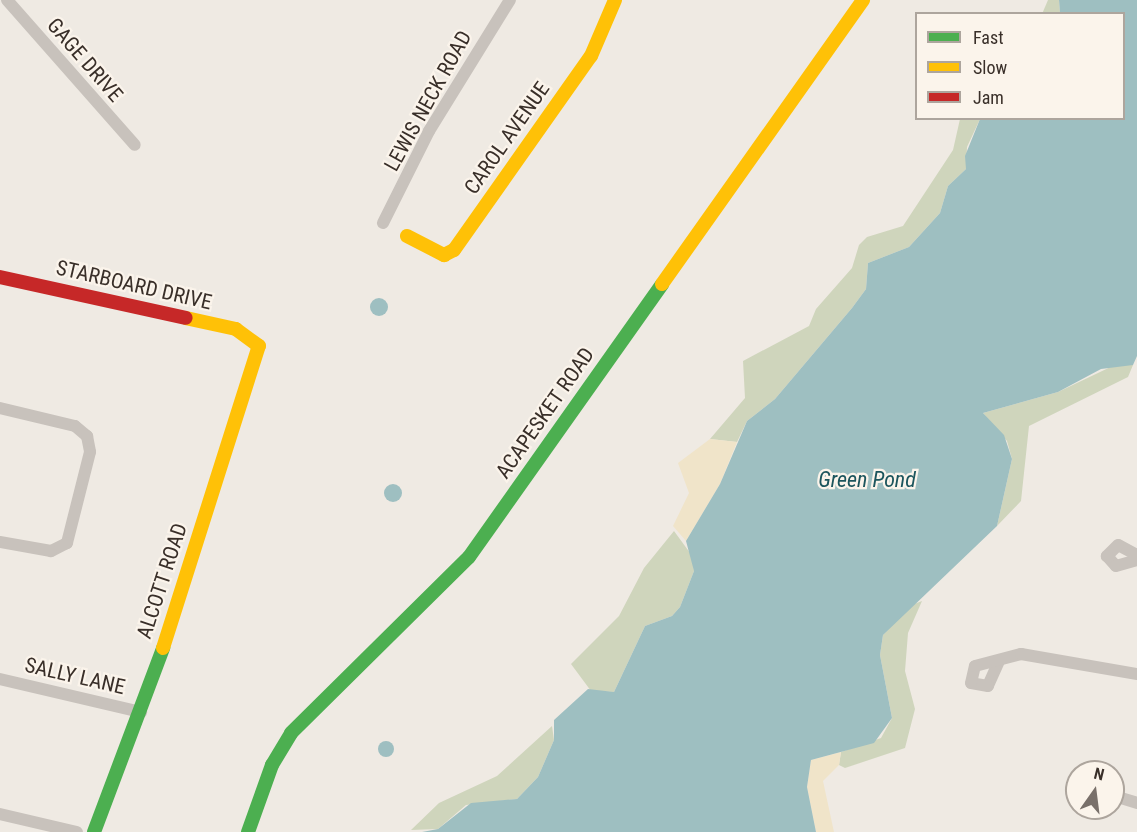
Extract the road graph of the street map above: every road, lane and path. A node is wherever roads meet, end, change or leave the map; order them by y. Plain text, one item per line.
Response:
1 (7, 0) edge
2 (510, 0) edge
3 (615, 0) edge
4 (863, 0) edge
5 (135, 146) dead end
6 (383, 224) dead end
7 (407, 236) dead end
8 (0, 277) edge
9 (256, 342) joint
10 (0, 408) edge
11 (0, 542) edge
12 (1137, 555) edge
13 (1137, 560) edge
14 (999, 661) dead end
15 (1137, 674) edge
16 (0, 679) edge
17 (141, 712) junction
18 (0, 814) edge
19 (77, 832) edge
20 (94, 832) edge
21 (248, 832) edge

1 - 5 street, GAGE DRIVE
2 - 6 street, LEWIS NECK ROAD
3 - 7 street, CAROL AVENUE
4 - 21 street, ACAPESKET ROAD
8 - 9 street, STARBOARD DRIVE
9 - 17 street, ALCOTT ROAD
10 - 11 street
12 - 13 street
14 - 15 street
16 - 17 street, SALLY LANE
17 - 20 street, ALCOTT ROAD
18 - 19 street

